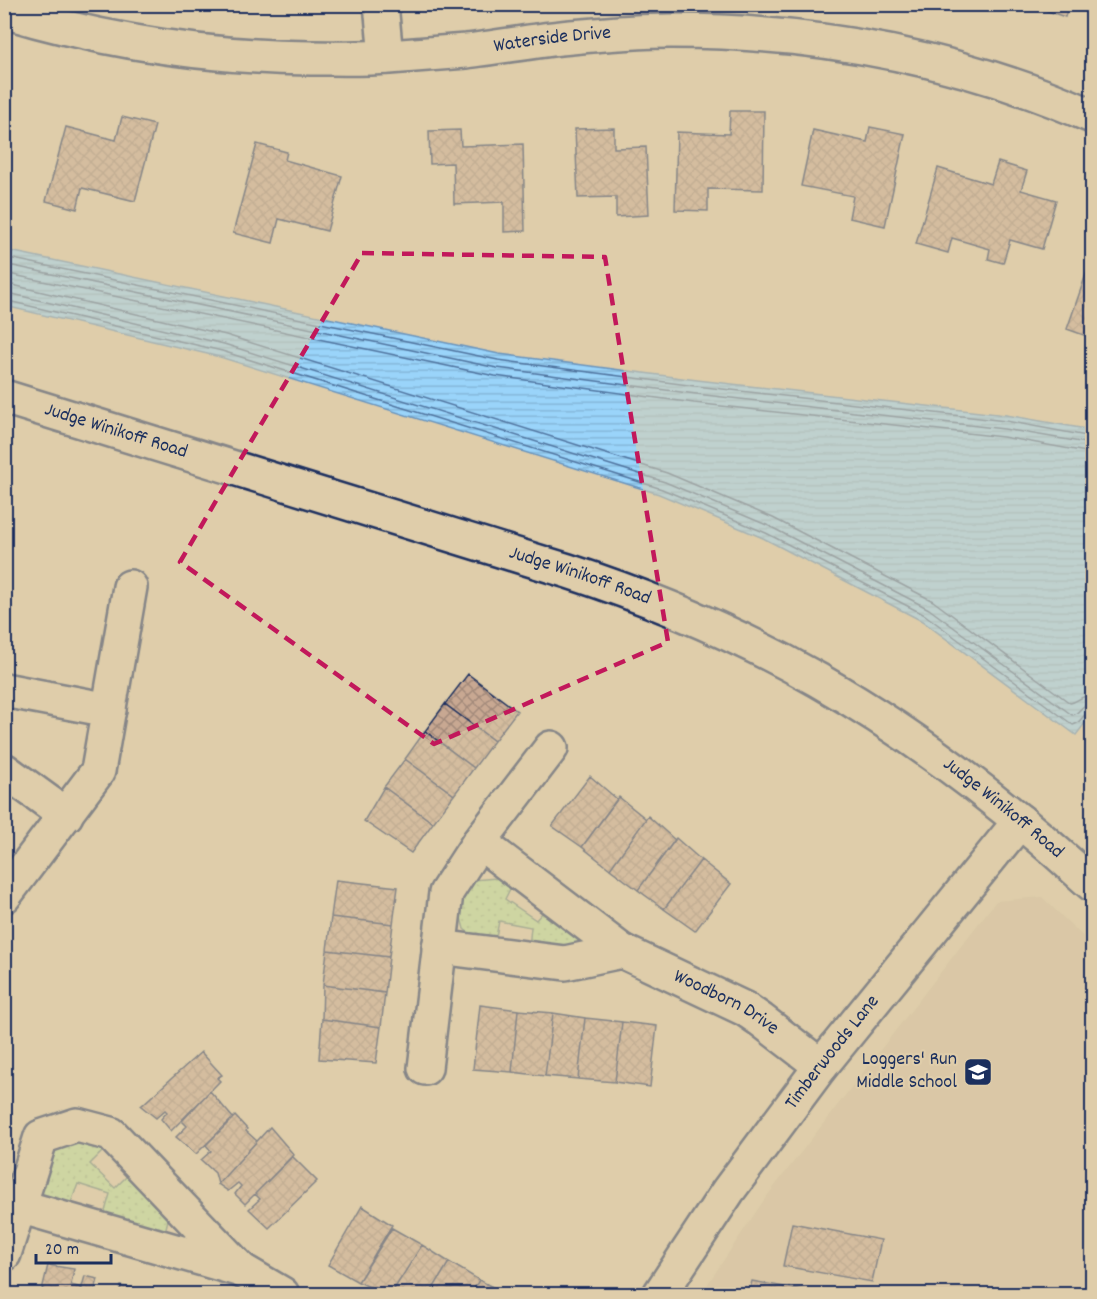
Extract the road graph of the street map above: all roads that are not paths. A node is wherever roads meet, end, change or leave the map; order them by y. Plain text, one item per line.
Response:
1 (381, 4) edge
2 (4, 11) edge
3 (386, 57) junction
4 (1092, 116) edge
5 (4, 397) edge
6 (130, 587) dead end
7 (4, 690) edge
8 (109, 710) junction
9 (551, 748) dead end
10 (4, 770) edge
11 (66, 815) junction
12 (1020, 821) junction
13 (479, 842) junction
14 (1092, 884) edge
15 (4, 896) edge
16 (439, 947) junction
17 (622, 951) junction
18 (820, 1066) junction
19 (425, 1068) dead end
20 (19, 1206) junction
21 (4, 1254) edge
22 (241, 1270) junction
23 (282, 1294) edge
24 (660, 1294) edge

1 - 3 street
2 - 3 street, Waterside Drive
3 - 4 street, Waterside Drive
5 - 12 street, Judge Winikoff Road
6 - 8 street
7 - 8 street
8 - 11 street
9 - 13 street
10 - 11 street
11 - 15 street
12 - 14 street, Judge Winikoff Road
12 - 18 street, Timberwoods Lane
13 - 16 street
13 - 17 street, Woodborn Drive
16 - 17 street
16 - 19 street
17 - 18 street, Woodborn Drive
18 - 24 street, Timberwoods Lane
20 - 21 street
20 - 22 street
20 - 22 street
22 - 23 street

